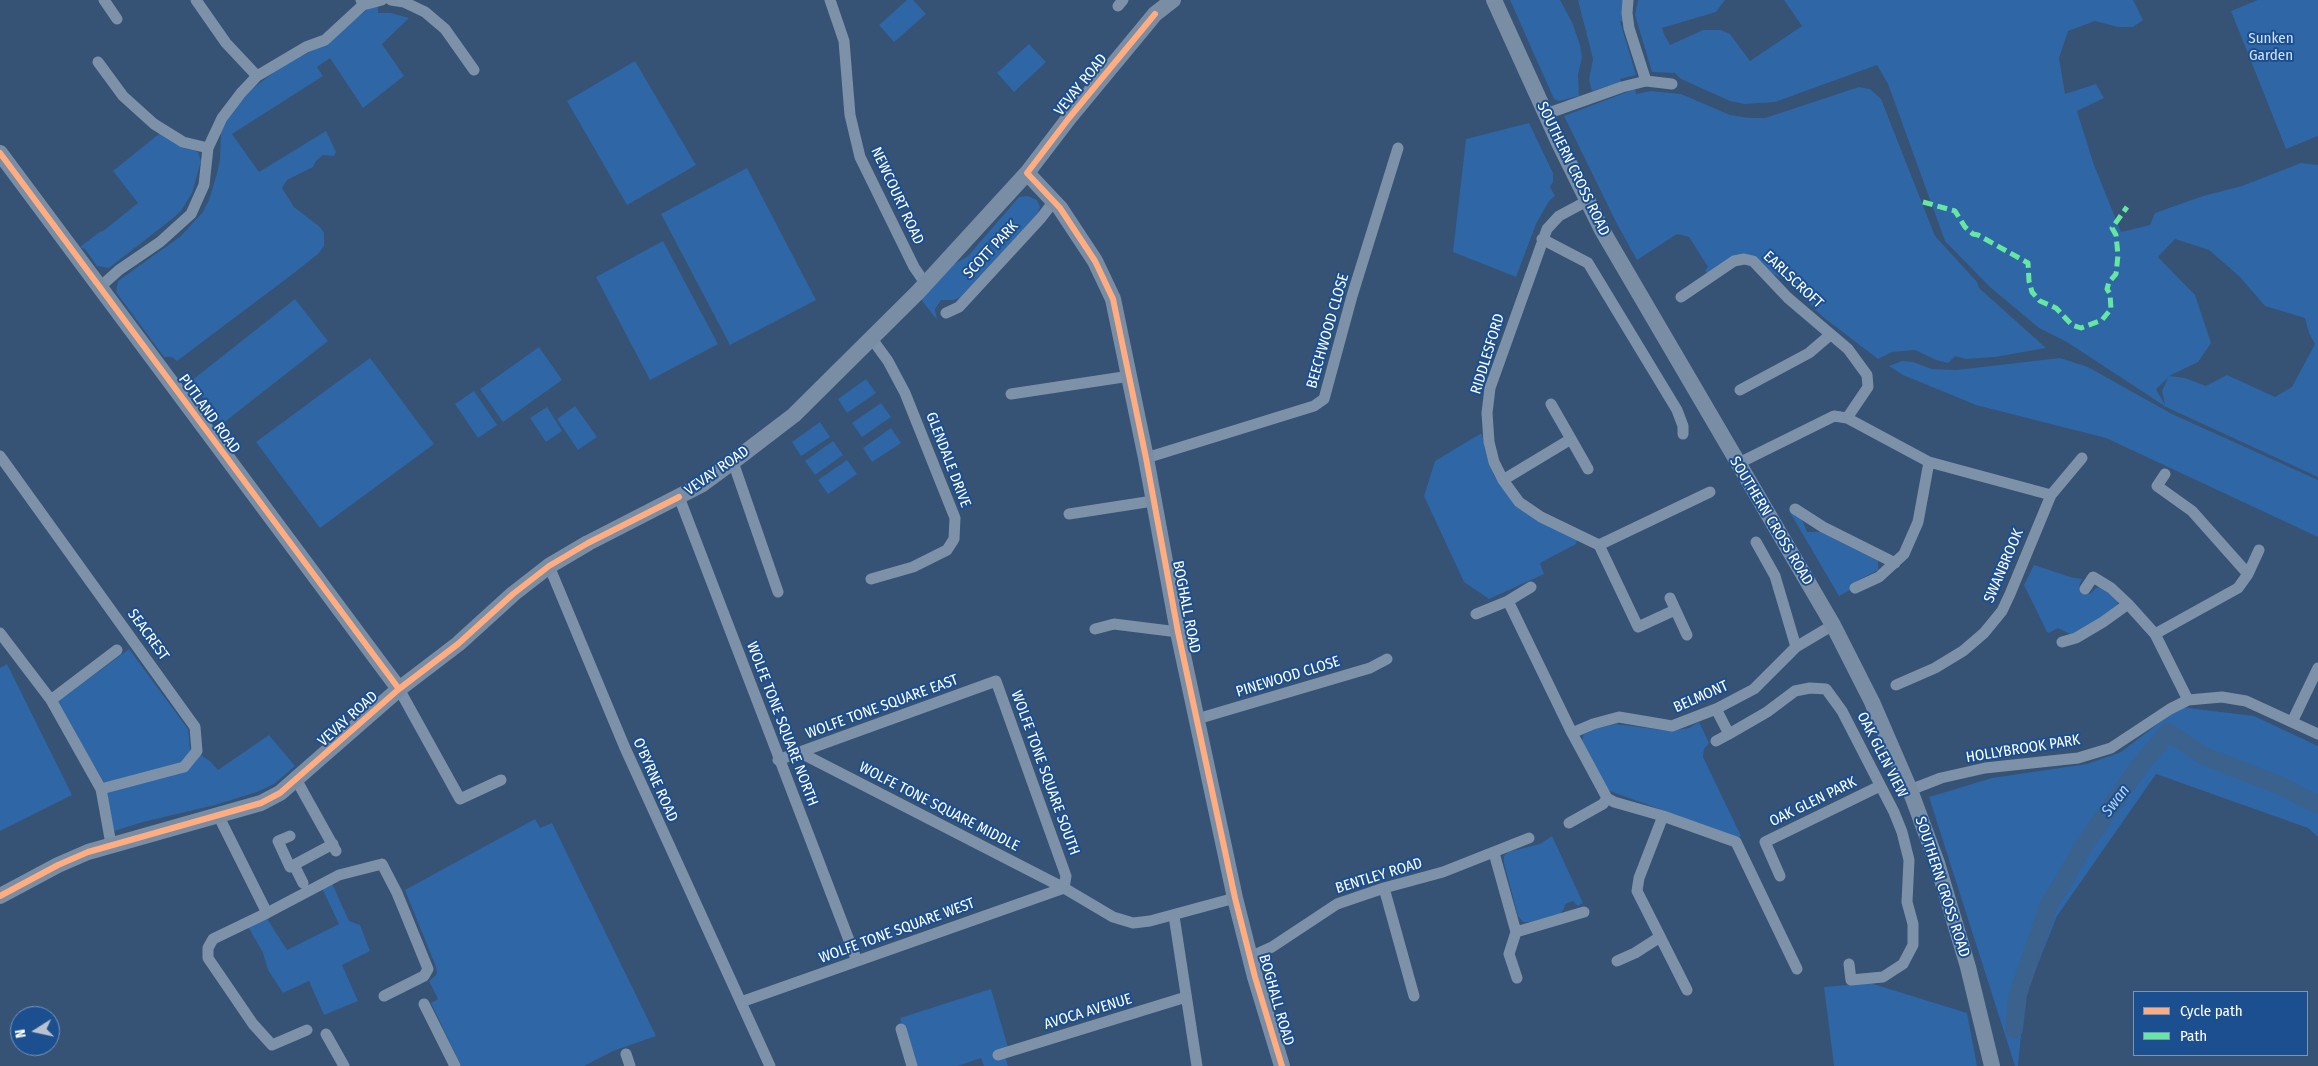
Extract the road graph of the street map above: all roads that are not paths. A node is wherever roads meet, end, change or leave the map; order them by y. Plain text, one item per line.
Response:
1 (104, 0) edge
2 (196, 0) edge
3 (382, 0) edge
4 (391, 0) edge
5 (830, 0) edge
6 (1173, 0) edge
7 (1494, 0) edge
8 (1628, 0) edge
9 (362, 2) edge
10 (1159, 7) edge
11 (117, 19) dead end
12 (98, 62) dead end
13 (474, 70) dead end
14 (257, 76) junction
15 (1646, 81) junction
16 (1672, 84) dead end
17 (1546, 114) junction
18 (208, 148) junction
19 (1398, 148) dead end
20 (0, 153) edge
21 (1027, 173) junction
22 (1054, 201) junction
23 (1587, 201) junction
24 (1542, 239) junction
25 (925, 283) junction
26 (100, 286) junction
27 (1681, 297) dead end
28 (946, 313) dead end
29 (1830, 335) junction
30 (872, 339) junction
31 (1130, 376) junction
32 (1740, 390) dead end
33 (1011, 394) dead end
34 (1551, 404) dead end
35 (1847, 418) junction
36 (1683, 434) dead end
37 (1571, 439) junction
38 (0, 456) edge
39 (1146, 458) junction
40 (2082, 458) dead end
41 (733, 462) junction
42 (1929, 462) junction
43 (1737, 464) junction
44 (1588, 469) dead end
45 (2165, 474) dead end
46 (1503, 480) junction
47 (1710, 492) dead end
48 (2051, 495) junction
49 (679, 497) junction
50 (1153, 501) junction
51 (1795, 509) dead end
52 (1069, 514) dead end
53 (1756, 542) dead end
54 (1598, 545) junction
55 (2259, 550) dead end
56 (1895, 563) junction
57 (549, 566) junction
58 (2248, 574) junction
59 (871, 579) dead end
60 (1532, 587) dead end
61 (1856, 588) dead end
62 (2085, 589) dead end
63 (778, 592) dead end
64 (1670, 598) dead end
65 (1508, 601) junction
66 (2128, 604) junction
67 (1675, 610) junction
68 (1476, 614) dead end
69 (1832, 625) junction
70 (1095, 629) dead end
71 (0, 632) edge
72 (1178, 632) junction
73 (2155, 634) junction
74 (1687, 635) dead end
75 (2062, 642) dead end
76 (1796, 647) junction
77 (117, 650) dead end
78 (1387, 659) dead end
79 (2318, 668) edge
80 (996, 681) joint
81 (1896, 685) dead end
82 (399, 689) junction
83 (51, 700) junction
84 (2188, 700) junction
85 (1716, 709) junction
86 (1196, 719) junction
87 (2292, 722) junction
88 (1572, 733) junction
89 (1729, 734) junction
90 (2318, 734) edge
91 (1716, 741) dead end
92 (801, 753) junction
93 (778, 760) junction
94 (501, 780) dead end
95 (297, 781) junction
96 (1880, 786) junction
97 (101, 788) junction
98 (1910, 790) junction
99 (1607, 798) junction
100 (218, 816) junction
101 (1663, 816) junction
102 (1570, 822) dead end
103 (290, 836) dead end
104 (1529, 838) dead end
105 (111, 844) junction
106 (1494, 853) junction
107 (294, 865) junction
108 (1780, 876) dead end
109 (303, 883) dead end
110 (1064, 888) junction
111 (1384, 888) junction
112 (0, 896) edge
113 (1235, 898) junction
114 (1584, 912) dead end
115 (267, 913) junction
116 (1174, 916) junction
117 (1516, 932) junction
118 (1660, 937) junction
119 (1250, 957) junction
120 (1617, 960) dead end
121 (857, 961) junction
122 (1849, 964) dead end
123 (1797, 969) dead end
124 (1517, 978) dead end
125 (1687, 990) dead end
126 (384, 996) dead end
127 (1414, 996) dead end
128 (1186, 997) junction
129 (741, 1002) junction
130 (424, 1004) dead end
131 (901, 1028) dead end
132 (307, 1030) dead end
133 (326, 1034) dead end
134 (626, 1054) dead end
135 (998, 1055) dead end
136 (344, 1066) edge
137 (455, 1066) edge
138 (630, 1066) edge
139 (770, 1066) edge
140 (912, 1066) edge
141 (1197, 1066) edge
142 (1282, 1066) edge
143 (1992, 1066) edge

1 - 11 street
2 - 14 street
3 - 9 street
4 - 13 street
5 - 25 street, NEWCOURT ROAD
6 - 10 main road, VEVAY ROAD
7 - 17 main road, SOUTHERN CROSS ROAD
8 - 15 street
9 - 14 street
10 - 21 main road, VEVAY ROAD
12 - 18 street
14 - 18 street
15 - 16 street
15 - 17 street
17 - 23 main road, SOUTHERN CROSS ROAD
18 - 26 street
19 - 39 street, BEECHWOOD CLOSE
20 - 26 main road, PUTLAND ROAD
21 - 22 main road, BOGHALL ROAD
21 - 25 main road, VEVAY ROAD
22 - 28 street, SCOTT PARK
22 - 31 main road, BOGHALL ROAD
23 - 24 street, RIDDLESFORD
23 - 43 main road, SOUTHERN CROSS ROAD
24 - 36 street
24 - 46 street, RIDDLESFORD
25 - 30 main road, VEVAY ROAD
26 - 82 main road, PUTLAND ROAD
27 - 29 street, EARLSCROFT
29 - 32 street
29 - 35 street, EARLSCROFT
30 - 41 main road, VEVAY ROAD
30 - 59 street, GLENDALE DRIVE
31 - 33 street
31 - 39 main road, BOGHALL ROAD
34 - 37 street
35 - 42 street
35 - 43 street
37 - 44 street
37 - 46 street
38 - 97 street, SEACREST
39 - 50 main road, BOGHALL ROAD
40 - 48 street, SWANBROOK
41 - 49 main road, VEVAY ROAD
41 - 63 street
42 - 48 street
42 - 56 street
43 - 69 main road, SOUTHERN CROSS ROAD
45 - 58 street
46 - 54 street, RIDDLESFORD
47 - 54 street
48 - 81 street, SWANBROOK
49 - 57 main road, VEVAY ROAD
49 - 93 street, WOLFE TONE SQUARE NORTH
50 - 52 street
50 - 72 main road, BOGHALL ROAD
51 - 56 street
53 - 76 street
54 - 67 street
55 - 58 street
56 - 61 street
57 - 82 main road, VEVAY ROAD
57 - 129 street, O'BYRNE ROAD
58 - 73 street
60 - 65 street
62 - 66 street
64 - 67 street
65 - 68 street
65 - 88 street
66 - 73 street
66 - 75 street
67 - 74 street
69 - 76 street, BELMONT
69 - 98 main road, SOUTHERN CROSS ROAD
70 - 72 street
71 - 83 street
72 - 86 main road, BOGHALL ROAD
73 - 84 street
76 - 85 street, BELMONT
77 - 83 street
78 - 86 street, PINEWOOD CLOSE
79 - 87 street
80 - 92 street, WOLFE TONE SQUARE EAST
80 - 110 street, WOLFE TONE SQUARE SOUTH
82 - 94 street
82 - 95 main road, VEVAY ROAD
83 - 97 street
84 - 87 street, HOLLYBROOK PARK
84 - 98 street, HOLLYBROOK PARK
85 - 88 street, BELMONT
85 - 89 street
86 - 113 main road, BOGHALL ROAD
87 - 90 street, HOLLYBROOK PARK
88 - 99 street
89 - 91 street, OAK GLEN VIEW
89 - 96 street, OAK GLEN VIEW
92 - 93 street, WOLFE TONE SQUARE EAST
92 - 110 street, WOLFE TONE SQUARE MIDDLE
93 - 121 street, WOLFE TONE SQUARE NORTH
95 - 100 main road, VEVAY ROAD
95 - 107 street
96 - 108 street, OAK GLEN PARK
96 - 122 street, OAK GLEN VIEW
97 - 105 street
98 - 143 main road, SOUTHERN CROSS ROAD
99 - 101 street
99 - 102 street
100 - 105 main road, VEVAY ROAD
100 - 115 street
101 - 118 street
101 - 123 street
103 - 107 street
104 - 106 street, BENTLEY ROAD
105 - 112 main road, VEVAY ROAD
106 - 111 street, BENTLEY ROAD
106 - 117 street
107 - 109 street
110 - 116 street
110 - 121 street, WOLFE TONE SQUARE WEST
111 - 119 street, BENTLEY ROAD
111 - 127 street
113 - 116 street
113 - 119 main road, BOGHALL ROAD
114 - 117 street
115 - 126 street
115 - 132 street
116 - 128 street
117 - 124 street
118 - 120 street
118 - 125 street
119 - 142 main road, BOGHALL ROAD
121 - 129 street, WOLFE TONE SQUARE WEST
128 - 135 street, AVOCA AVENUE
128 - 141 street
129 - 139 street, O'BYRNE ROAD
130 - 137 street
131 - 140 street
133 - 136 street
134 - 138 street

